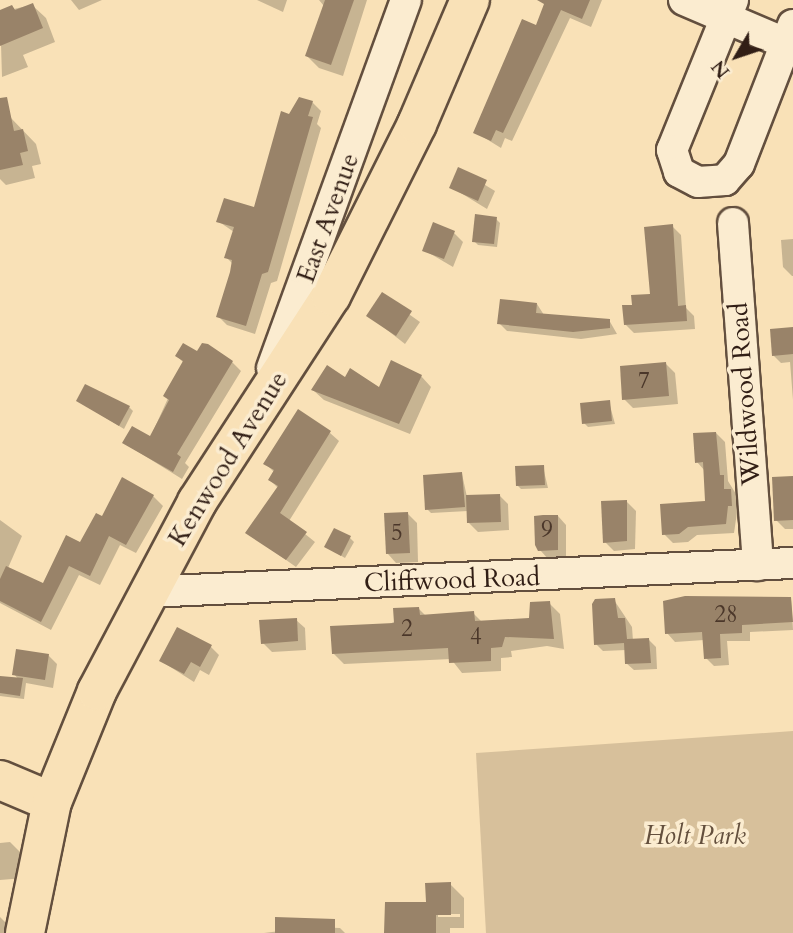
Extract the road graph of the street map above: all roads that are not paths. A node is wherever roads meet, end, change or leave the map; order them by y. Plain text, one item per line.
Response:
1 (406, 0) edge
2 (470, 0) edge
3 (684, 0) edge
4 (729, 9) edge
5 (789, 34) edge
6 (733, 223) dead end
7 (242, 433) junction
8 (793, 563) edge
9 (758, 565) junction
10 (146, 592) junction
11 (0, 780) edge
12 (52, 802) junction
13 (26, 933) edge

1 - 7 street, East Avenue
2 - 7 main road, Kenwood Avenue
3 - 4 street
4 - 5 street
4 - 5 street
6 - 9 street, Wildwood Road
7 - 10 main road, Kenwood Avenue
8 - 9 street, Cliffwood Road
9 - 10 street, Cliffwood Road
10 - 12 main road, Kenwood Avenue
11 - 12 main road
12 - 13 main road, Kenwood Avenue

